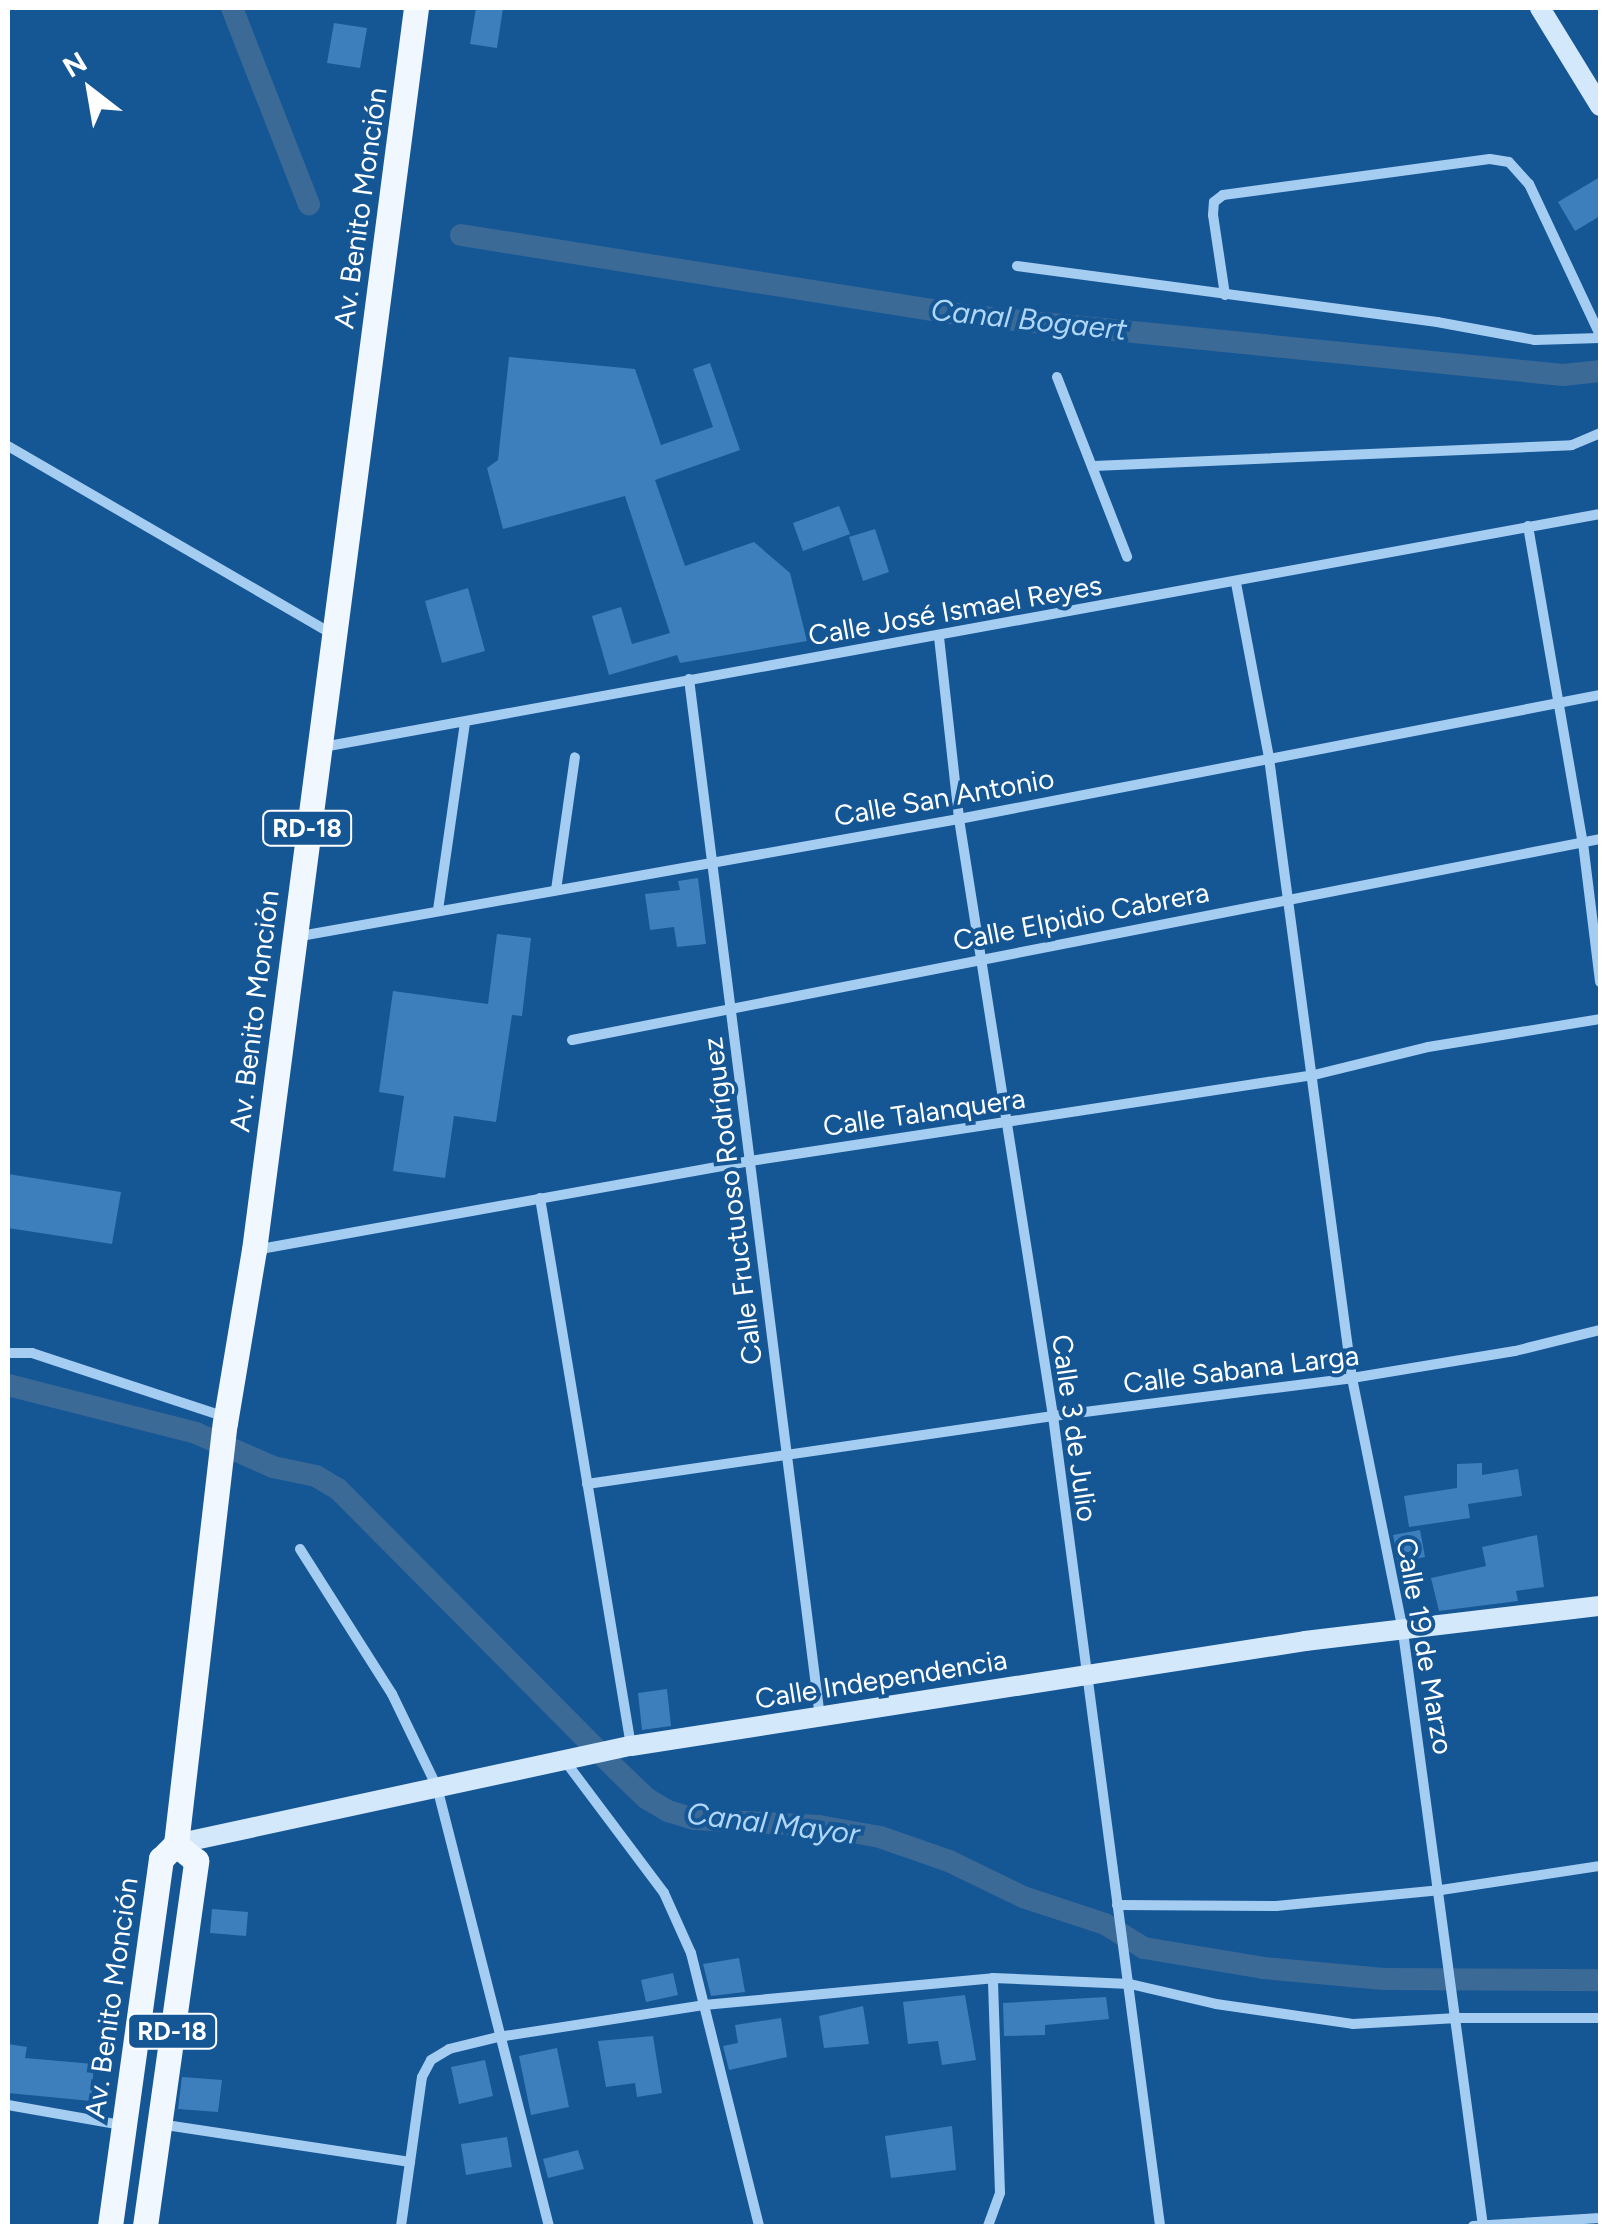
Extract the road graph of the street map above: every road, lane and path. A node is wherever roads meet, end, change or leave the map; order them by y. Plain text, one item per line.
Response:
1 (416, 8) edge
2 (1540, 8) edge
3 (1600, 106) edge
4 (1017, 266) dead end
5 (1224, 294) junction
6 (1600, 337) edge
7 (1057, 377) dead end
8 (1600, 433) edge
9 (8, 446) edge
10 (1094, 466) junction
11 (1600, 514) edge
12 (1528, 526) junction
13 (1127, 556) dead end
14 (1236, 583) junction
15 (332, 634) junction
16 (939, 638) junction
17 (689, 679) junction
18 (1600, 695) edge
19 (1559, 702) junction
20 (465, 722) junction
21 (316, 748) junction
22 (575, 756) dead end
23 (1268, 758) junction
24 (959, 819) junction
25 (1600, 840) edge
26 (1582, 844) junction
27 (714, 860) junction
28 (556, 890) junction
29 (1288, 898) junction
30 (438, 910) junction
31 (294, 938) junction
32 (981, 960) junction
33 (1600, 982) edge
34 (732, 1005) junction
35 (1600, 1019) edge
36 (572, 1040) dead end
37 (1314, 1075) junction
38 (1006, 1124) junction
39 (750, 1161) junction
40 (540, 1198) junction
41 (254, 1250) junction
42 (1600, 1330) edge
43 (8, 1353) edge
44 (1352, 1378) junction
45 (1052, 1416) junction
46 (225, 1420) junction
47 (785, 1455) junction
48 (587, 1484) junction
49 (300, 1548) dead end
50 (1600, 1606) edge
51 (1403, 1632) junction
52 (1085, 1675) junction
53 (820, 1717) junction
54 (628, 1747) junction
55 (571, 1760) junction
56 (437, 1788) junction
57 (176, 1844) junction
58 (1600, 1866) edge
59 (1441, 1890) junction
60 (1118, 1910) junction
61 (992, 1978) junction
62 (1130, 1984) junction
63 (704, 2005) junction
64 (1457, 2018) junction
65 (1600, 2018) edge
66 (498, 2038) junction
67 (8, 2105) edge
68 (159, 2124) junction
69 (122, 2125) junction
70 (410, 2162) junction
71 (1600, 2218) edge
72 (110, 2226) edge
73 (145, 2226) edge
74 (401, 2226) edge
75 (548, 2226) edge
76 (759, 2226) edge
77 (988, 2226) edge
78 (1160, 2226) edge
79 (1474, 2226) edge
80 (1483, 2226) edge

1 - 15 main road, Av. Benito Monción / RD-18
2 - 3 street
4 - 5 street
5 - 6 street
5 - 6 street
7 - 10 street
8 - 10 street
9 - 15 street
10 - 13 street
11 - 12 street, Calle José Ismael Reyes
12 - 14 street, Calle José Ismael Reyes
12 - 19 street
14 - 16 street, Calle José Ismael Reyes
14 - 23 street, Calle 19 de Marzo
15 - 21 main road, Av. Benito Monción / RD-18
16 - 17 street, Calle José Ismael Reyes
16 - 24 street, Calle 3 de Julio
17 - 20 street, Calle José Ismael Reyes
17 - 27 street, Calle Fructuoso Rodríguez
18 - 19 street, Calle San Antonio
19 - 23 street, Calle San Antonio
19 - 26 street
20 - 21 street, Calle José Ismael Reyes
20 - 30 street
21 - 31 main road, Av. Benito Monción / RD-18
22 - 28 street
23 - 24 street, Calle San Antonio
23 - 29 street, Calle 19 de Marzo
24 - 27 street, Calle San Antonio
24 - 32 street, Calle 3 de Julio
25 - 26 street, Calle Elpidio Cabrera
26 - 29 street, Calle Elpidio Cabrera
26 - 33 street
27 - 28 street, Calle San Antonio
27 - 34 street, Calle Fructuoso Rodríguez
28 - 30 street, Calle San Antonio
29 - 32 street, Calle Elpidio Cabrera
29 - 37 street, Calle 19 de Marzo
30 - 31 street, Calle San Antonio
31 - 41 main road, Av. Benito Monción / RD-18
32 - 34 street, Calle Elpidio Cabrera
32 - 38 street, Calle 3 de Julio
34 - 36 street, Calle Elpidio Cabrera
34 - 39 street, Calle Fructuoso Rodríguez
35 - 37 street, Calle Talanquera
37 - 38 street, Calle Talanquera
37 - 44 street, Calle 19 de Marzo
38 - 39 street, Calle Talanquera
38 - 45 street, Calle 3 de Julio
39 - 40 street, Calle Talanquera
39 - 47 street, Calle Fructuoso Rodríguez
40 - 41 street, Calle Talanquera
40 - 48 street
41 - 46 main road, Av. Benito Monción / RD-18
42 - 44 street, Calle Sabana Larga
43 - 46 street
44 - 45 street, Calle Sabana Larga
44 - 51 street, Calle 19 de Marzo
45 - 47 street, Calle Sabana Larga
45 - 52 street, Calle 3 de Julio
46 - 57 main road, Av. Benito Monción / RD-18
47 - 48 street, Calle Sabana Larga
47 - 53 street, Calle Fructuoso Rodríguez
48 - 54 street
49 - 56 street
50 - 51 street, Calle Independencia
51 - 52 street, Calle Independencia
51 - 59 street, Calle 19 de Marzo
52 - 53 street, Calle Independencia
52 - 60 street, Calle 3 de Julio
53 - 54 street, Calle Independencia
54 - 55 street, Calle Independencia
55 - 56 street, Calle Independencia
55 - 63 street
56 - 57 street, Calle Independencia
56 - 66 street
57 - 68 main road, Av. Benito Monción / RD-18
57 - 69 main road, Av. Benito Monción / RD-18
58 - 59 street
59 - 60 street
59 - 64 street, Calle 19 de Marzo
60 - 62 street, Calle 3 de Julio
61 - 62 street
61 - 63 street
61 - 77 street
62 - 64 street
62 - 78 street, Calle 3 de Julio
63 - 66 street
63 - 76 street
64 - 65 street
64 - 80 street, Calle 19 de Marzo
66 - 70 street
66 - 75 street
67 - 69 street
68 - 70 street
68 - 73 main road, Av. Benito Monción / RD-18
69 - 72 main road, Av. Benito Monción / RD-18
70 - 74 street
71 - 80 street
79 - 80 street

